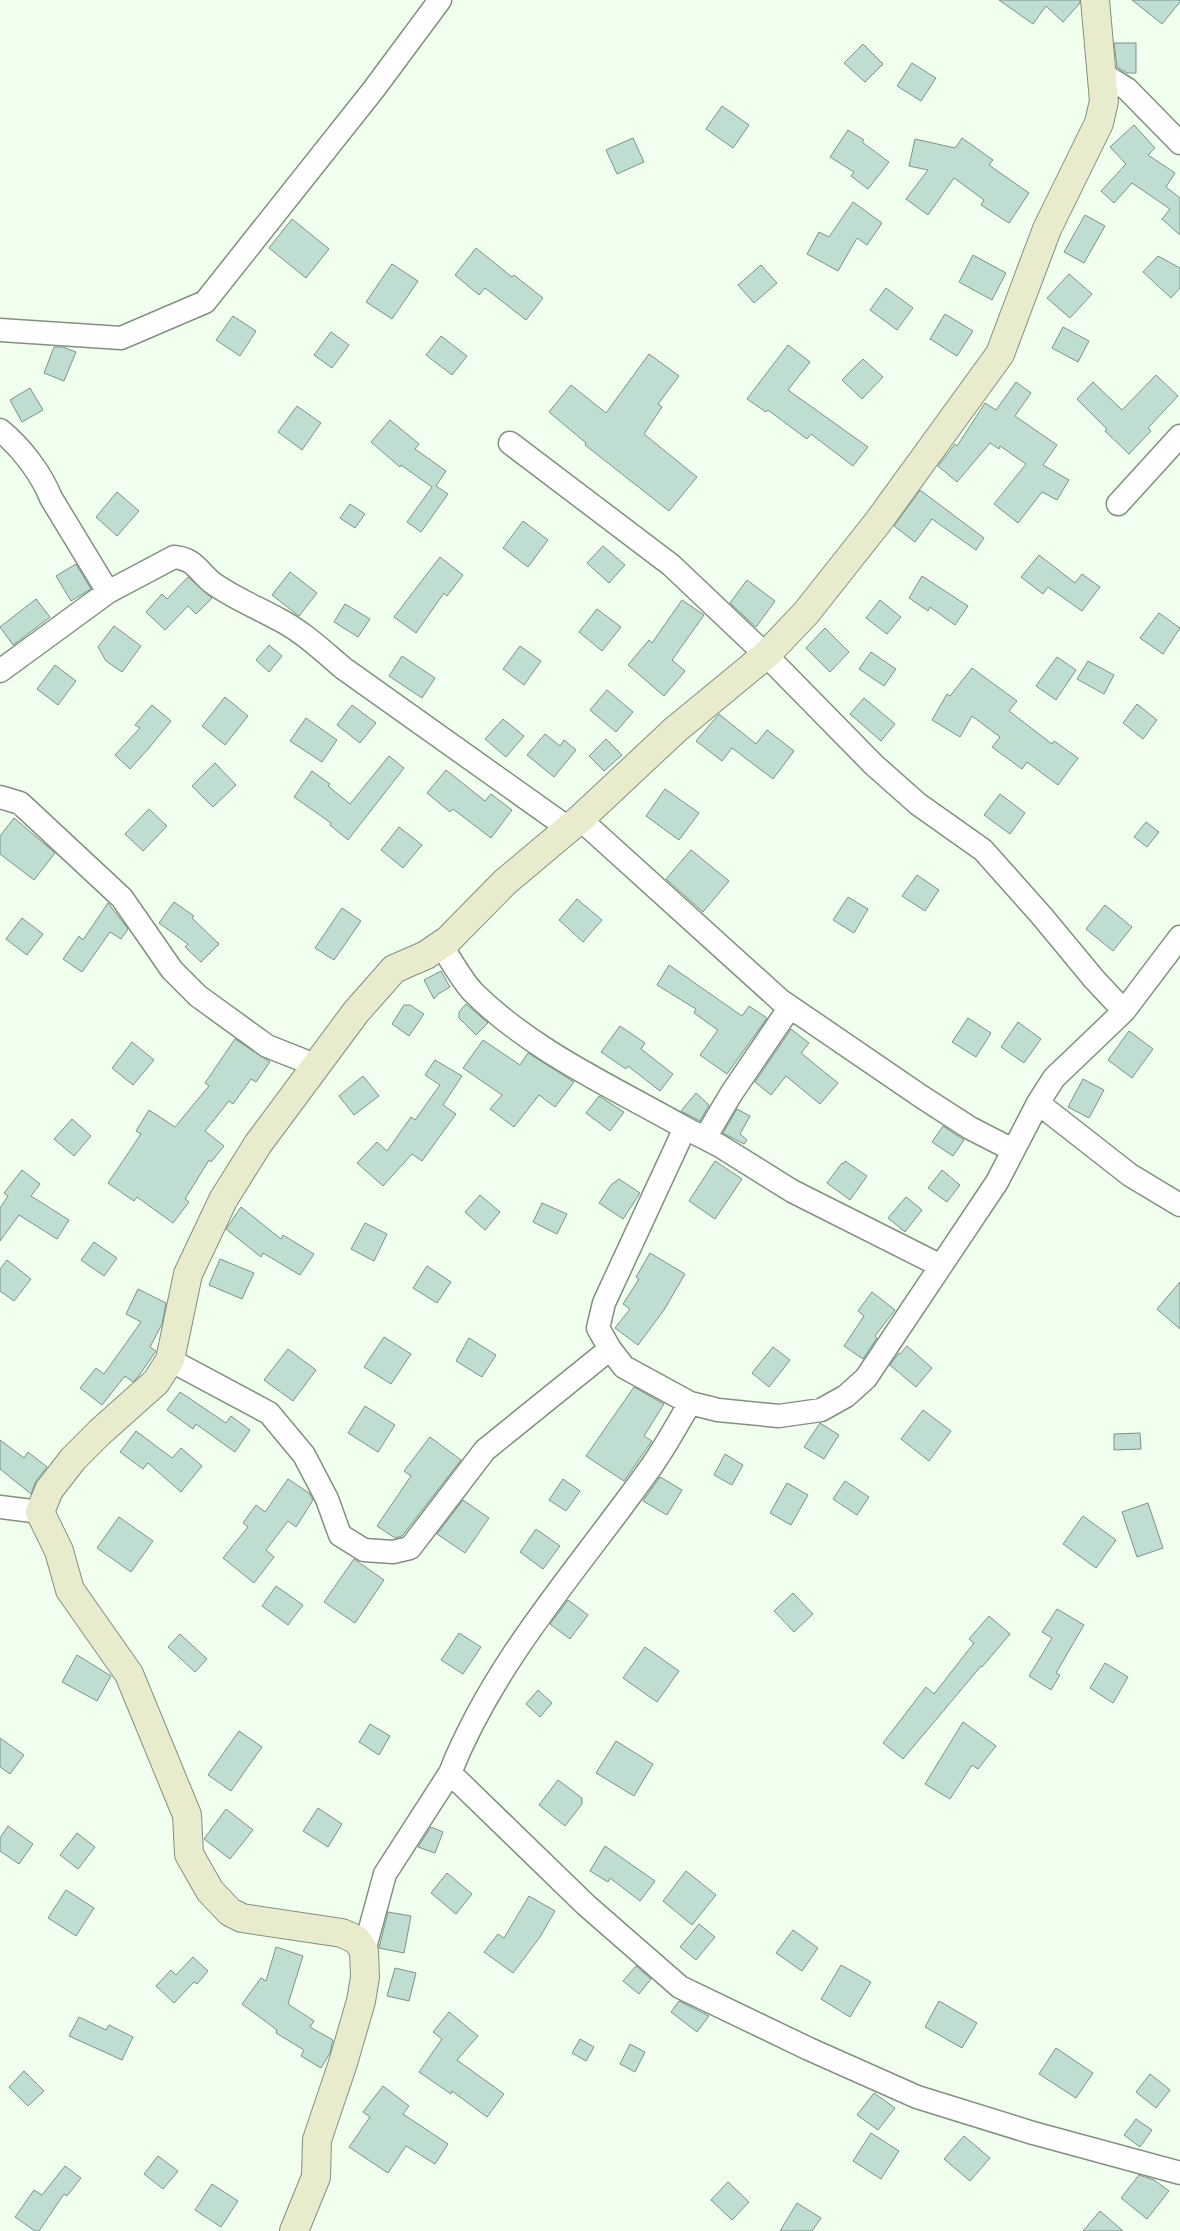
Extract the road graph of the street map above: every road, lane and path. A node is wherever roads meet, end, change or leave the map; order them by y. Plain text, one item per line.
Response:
1 (440, 0) edge
2 (1095, 0) edge
3 (1101, 73) junction
4 (1180, 143) edge
5 (0, 330) edge
6 (0, 430) edge
7 (1180, 436) edge
8 (510, 443) dead end
9 (1118, 504) dead end
10 (108, 592) junction
11 (766, 655) junction
12 (0, 671) edge
13 (0, 797) edge
14 (574, 824) junction
15 (1180, 937) edge
16 (441, 945) junction
17 (790, 1007) junction
18 (1124, 1010) junction
19 (315, 1065) junction
20 (1038, 1103) junction
21 (685, 1128) junction
22 (706, 1138) junction
23 (1013, 1150) junction
24 (1180, 1205) edge
25 (941, 1266) junction
26 (610, 1349) junction
27 (170, 1360) junction
28 (690, 1402) junction
29 (0, 1507) edge
30 (40, 1512) junction
31 (450, 1773) junction
32 (364, 1951) junction
33 (1180, 2173) edge
34 (294, 2231) edge

1 - 5 street
2 - 3 main road
3 - 4 street
3 - 11 main road
6 - 10 street
7 - 9 street
8 - 11 street
10 - 12 street
10 - 14 street
11 - 14 main road
11 - 18 street
13 - 19 street
14 - 16 main road
14 - 17 street
15 - 18 street
16 - 19 main road
16 - 21 street
17 - 22 street
17 - 23 street
18 - 20 street
19 - 27 main road
20 - 23 street
20 - 24 street
21 - 22 street
21 - 26 street
22 - 25 street
23 - 25 street
25 - 28 street
26 - 27 street
26 - 28 street
27 - 30 main road
28 - 31 street
29 - 30 street
30 - 32 main road
31 - 32 street
31 - 33 street
32 - 34 main road

